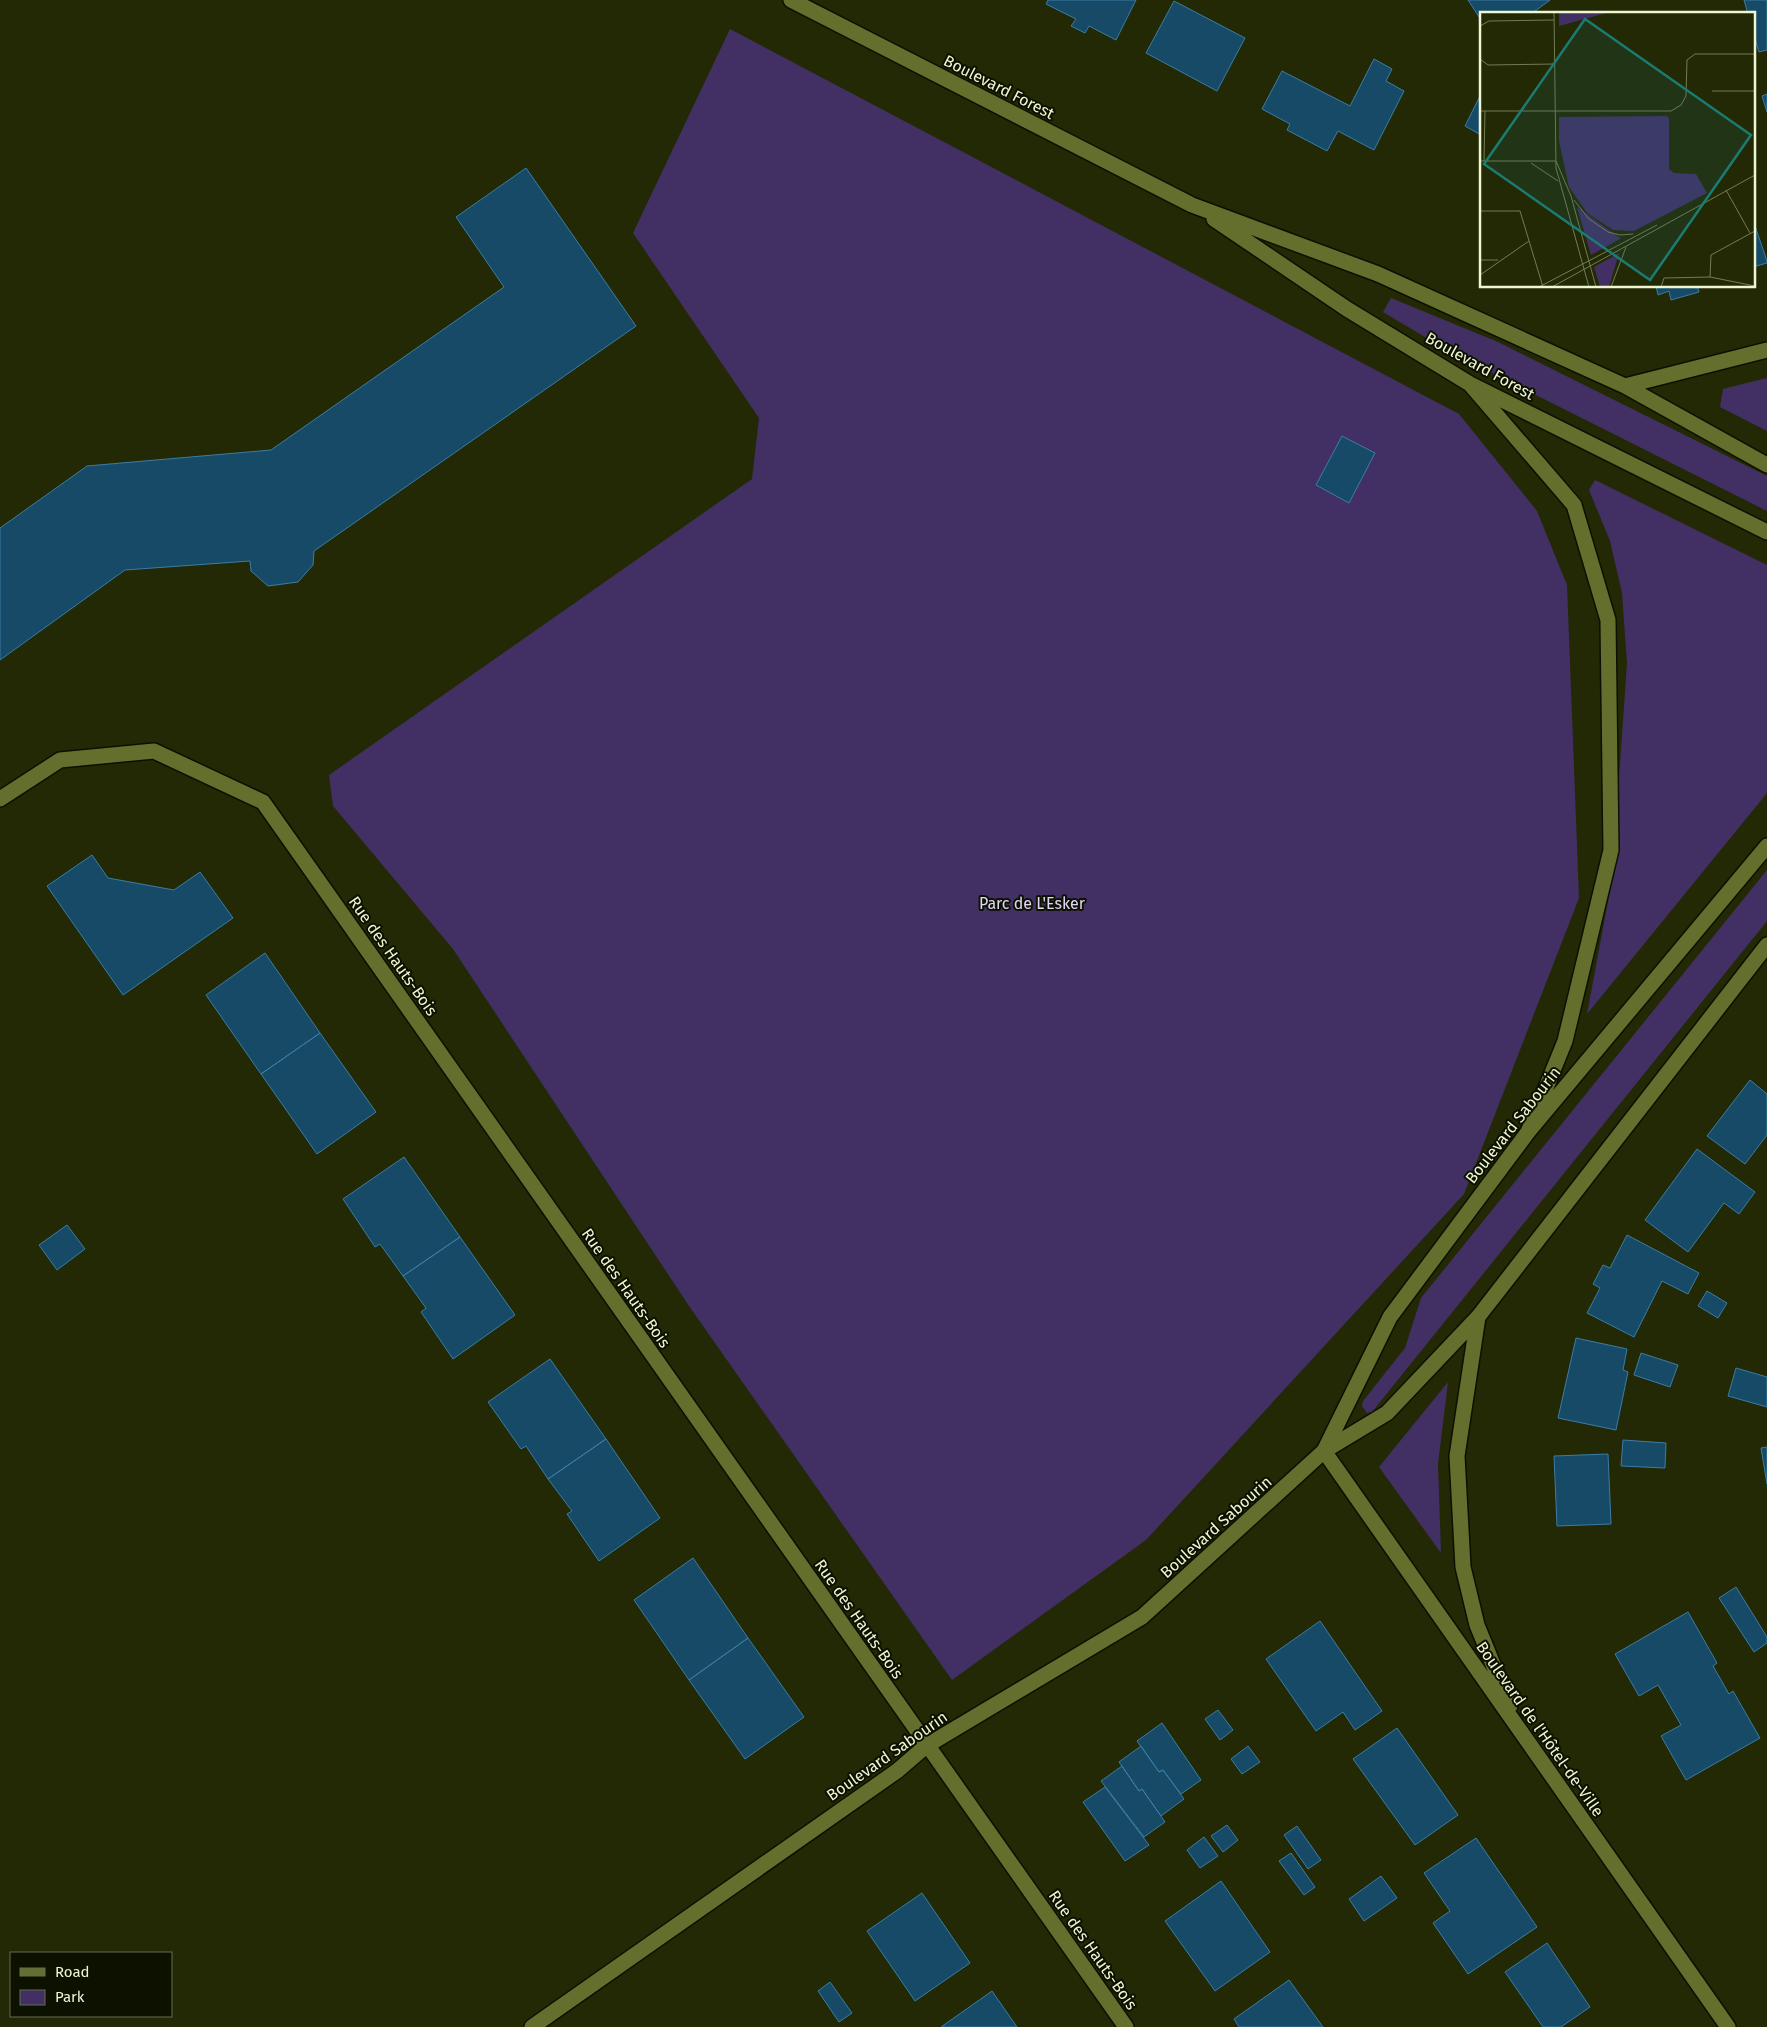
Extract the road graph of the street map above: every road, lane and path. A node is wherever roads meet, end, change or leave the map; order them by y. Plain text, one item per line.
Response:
1 (790, 0) edge
2 (1192, 205) junction
3 (1767, 350) edge
4 (1470, 384) junction
5 (1625, 386) junction
6 (1767, 465) edge
7 (1767, 532) edge
8 (0, 799) edge
9 (1767, 846) edge
10 (1767, 945) edge
11 (1528, 1132) junction
12 (1478, 1317) junction
13 (1324, 1451) junction
14 (1520, 1730) junction
15 (926, 1746) junction
16 (541, 2025) edge
17 (1126, 2027) edge
18 (1728, 2027) edge

1 - 2 street, Boulevard Forest
2 - 4 street, Boulevard Forest
2 - 5 street, Boulevard Forest
3 - 5 street
4 - 7 street, Boulevard Forest
4 - 11 street
5 - 6 street, Boulevard Forest
8 - 15 street, Rue des Hauts-Bois
9 - 11 street, Boulevard Sabourin
10 - 12 street, Boulevard Sabourin
11 - 13 street, Boulevard Sabourin
12 - 13 street, Boulevard Sabourin
12 - 14 street
13 - 14 street, Boulevard de l'Hôtel-de-Ville
13 - 15 street, Boulevard Sabourin
14 - 18 street, Boulevard de l'Hôtel-de-Ville
15 - 16 street, Boulevard Sabourin
15 - 17 street, Rue des Hauts-Bois

